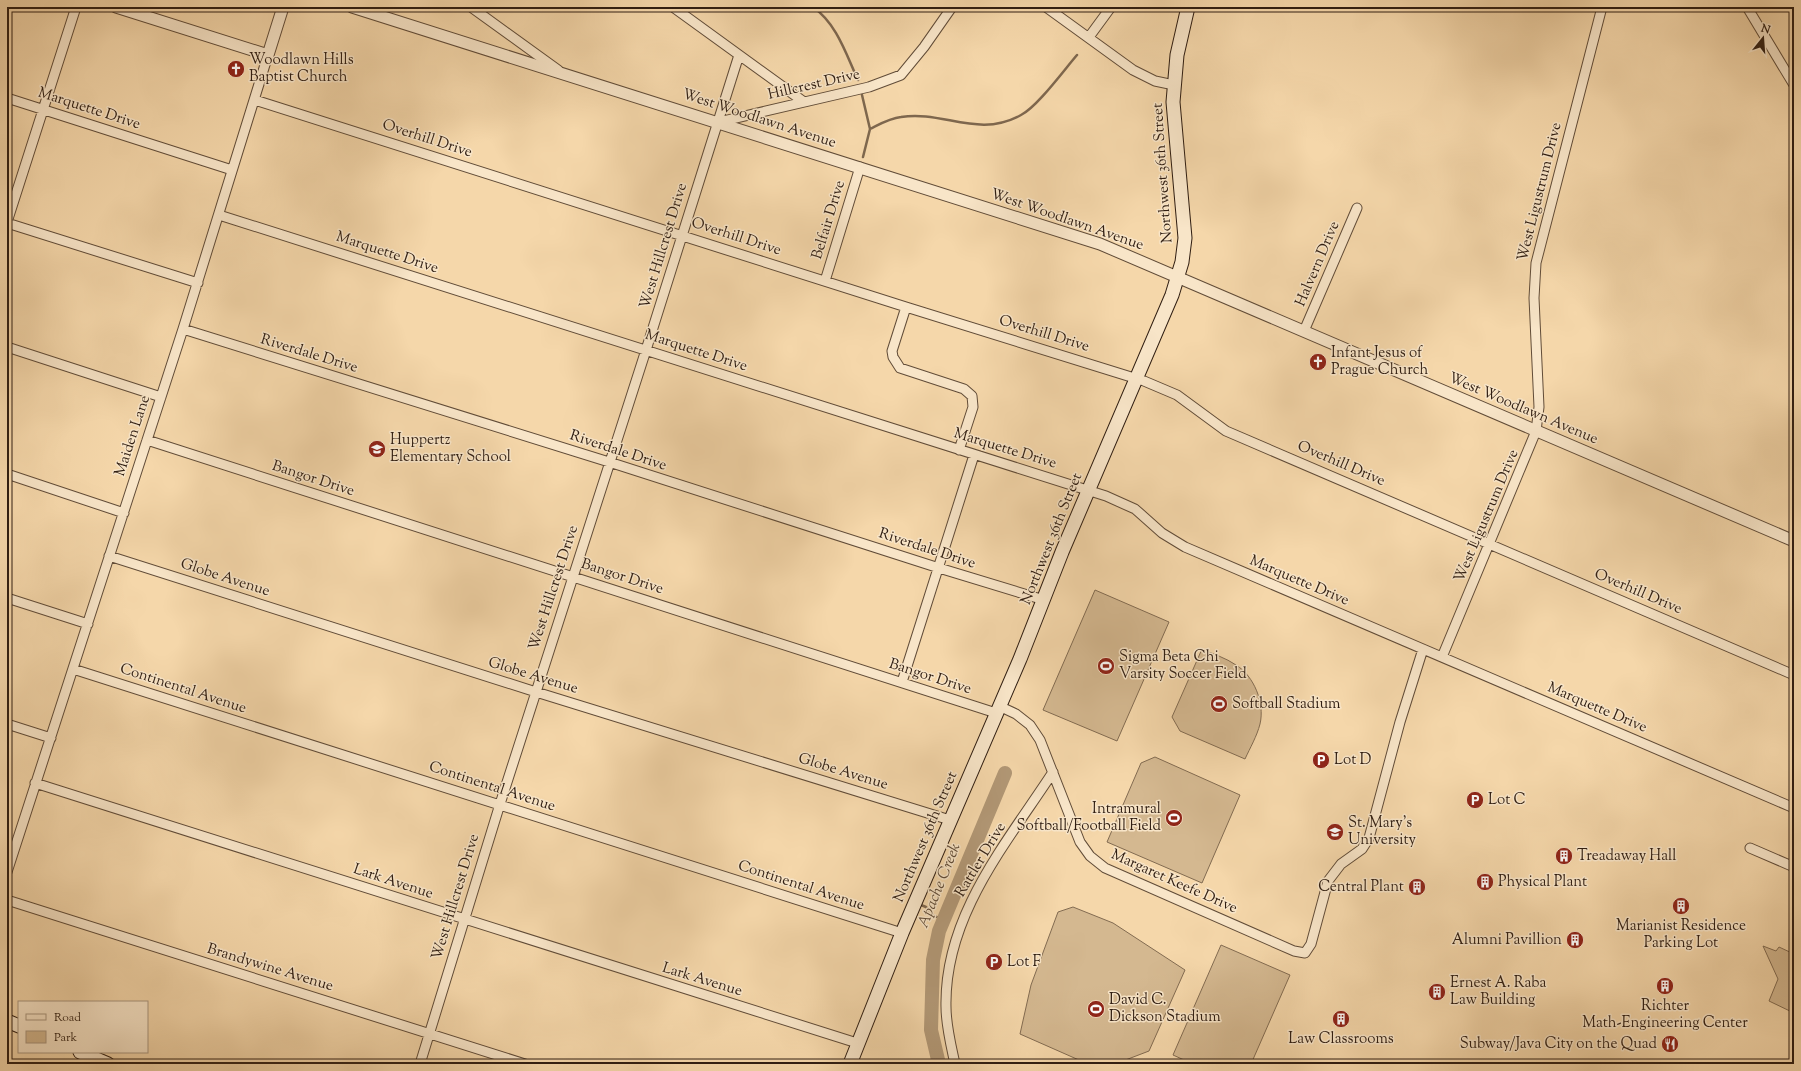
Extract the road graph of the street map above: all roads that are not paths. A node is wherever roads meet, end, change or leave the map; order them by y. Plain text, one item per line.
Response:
1 (76, 7) edge
2 (116, 7) edge
3 (283, 7) edge
4 (352, 7) edge
5 (471, 7) edge
6 (673, 7) edge
7 (952, 7) edge
8 (1046, 7) edge
9 (1111, 7) edge
10 (1188, 7) edge
11 (1602, 7) edge
12 (1748, 7) edge
13 (1089, 37) junction
14 (268, 55) junction
15 (738, 55) junction
16 (561, 72) junction
17 (1174, 85) junction
18 (1794, 85) edge
19 (7, 98) edge
20 (255, 100) junction
21 (804, 102) junction
22 (43, 109) junction
23 (719, 122) junction
24 (860, 167) junction
25 (232, 170) junction
26 (1357, 208) dead end
27 (219, 215) junction
28 (7, 223) edge
29 (681, 235) junction
30 (1178, 276) junction
31 (825, 281) junction
32 (198, 283) junction
33 (906, 307) junction
34 (183, 329) junction
35 (1304, 331) junction
36 (7, 347) edge
37 (646, 350) junction
38 (1136, 378) junction
39 (161, 397) junction
40 (1536, 431) junction
41 (147, 440) junction
42 (960, 450) junction
43 (974, 454) junction
44 (609, 462) junction
45 (7, 474) edge
46 (1089, 489) junction
47 (124, 513) junction
48 (1794, 541) edge
49 (1490, 545) junction
50 (109, 556) junction
51 (939, 568) junction
52 (572, 576) junction
53 (7, 598) edge
54 (1044, 600) junction
55 (88, 624) junction
56 (1423, 650) junction
57 (1442, 657) junction
58 (73, 669) junction
59 (1794, 675) edge
60 (902, 682) junction
61 (536, 692) junction
62 (997, 710) junction
63 (7, 724) edge
64 (51, 738) junction
65 (1053, 772) junction
66 (35, 783) junction
67 (500, 804) junction
68 (1794, 808) edge
69 (950, 820) junction
70 (1750, 848) dead end
71 (10, 851) edge
72 (1794, 867) edge
73 (7, 872) edge
74 (7, 900) edge
75 (464, 920) junction
76 (902, 933) junction
77 (7, 1021) edge
78 (18, 1026) edge
79 (429, 1034) junction
80 (858, 1043) junction
81 (82, 1053) edge
82 (108, 1064) edge
83 (420, 1064) edge
84 (525, 1064) edge
85 (850, 1064) edge
86 (955, 1064) edge

1 - 22 street
2 - 14 street
3 - 14 street, Maiden Lane
4 - 16 street, West Woodlawn Avenue
5 - 16 street
6 - 15 street
7 - 21 street, Hillcrest Drive
8 - 13 street
9 - 13 street
10 - 17 main road, Northwest 36th Street
11 - 40 street, West Ligustrum Drive
12 - 18 street
13 - 17 street
14 - 20 street, Maiden Lane
15 - 21 street
15 - 23 street
16 - 23 street, West Woodlawn Avenue
17 - 30 main road, Northwest 36th Street
19 - 22 street, Marquette Drive
20 - 25 street, Maiden Lane
20 - 29 street, Overhill Drive
21 - 23 street, Hillcrest Drive
22 - 25 street, Marquette Drive
22 - 28 street
23 - 24 street, West Woodlawn Avenue
23 - 29 street, West Hillcrest Drive
24 - 30 street, West Woodlawn Avenue
24 - 31 street, Belfair Drive
25 - 27 street, Maiden Lane
26 - 35 street, Halvern Drive
27 - 32 street, Maiden Lane
27 - 37 street, Marquette Drive
28 - 32 street
29 - 31 street, Overhill Drive
29 - 37 street, West Hillcrest Drive
30 - 35 street, West Woodlawn Avenue
30 - 38 main road, Northwest 36th Street
31 - 33 street, Overhill Drive
32 - 34 street, Maiden Lane
33 - 38 street, Overhill Drive
33 - 42 street
34 - 39 street, Maiden Lane
34 - 44 street, Riverdale Drive
35 - 40 street, West Woodlawn Avenue
36 - 39 street
37 - 42 street, Marquette Drive
37 - 44 street, West Hillcrest Drive
38 - 46 main road, Northwest 36th Street
38 - 49 street, Overhill Drive
39 - 41 street, Maiden Lane
40 - 48 street, West Woodlawn Avenue
40 - 49 street, West Ligustrum Drive
41 - 47 street, Maiden Lane
41 - 52 street, Bangor Drive
42 - 43 street, Marquette Drive
43 - 46 street, Marquette Drive
43 - 51 street
44 - 51 street, Riverdale Drive
44 - 52 street, West Hillcrest Drive
45 - 47 street
46 - 54 main road, Northwest 36th Street
46 - 56 street, Marquette Drive
47 - 50 street, Maiden Lane
49 - 57 street, West Ligustrum Drive
49 - 59 street, Overhill Drive
50 - 55 street, Maiden Lane
50 - 61 street, Globe Avenue
51 - 54 street, Riverdale Drive
51 - 60 street
52 - 60 street, Bangor Drive
52 - 61 street, West Hillcrest Drive
53 - 55 street
54 - 62 main road, Northwest 36th Street
55 - 58 street, Maiden Lane
56 - 57 street, Marquette Drive
56 - 65 street, Margaret Keefe Drive
57 - 68 street, Marquette Drive
58 - 64 street, Maiden Lane
58 - 67 street, Continental Avenue
60 - 62 street, Bangor Drive
61 - 67 street, West Hillcrest Drive
61 - 69 street, Globe Avenue
62 - 65 street, Margaret Keefe Drive
62 - 69 main road, Northwest 36th Street
63 - 64 street
64 - 66 street, Maiden Lane
65 - 86 street, Rattler Drive
66 - 71 street, Maiden Lane
66 - 75 street, Lark Avenue
67 - 75 street, West Hillcrest Drive
67 - 76 street, Continental Avenue
69 - 76 main road, Northwest 36th Street
70 - 72 street
71 - 73 street, Maiden Lane
74 - 79 street, Brandywine Avenue
75 - 79 street, West Hillcrest Drive
75 - 80 street, Lark Avenue
76 - 80 main road, Northwest 36th Street
77 - 78 main road
79 - 83 street, West Hillcrest Drive
79 - 84 street, Brandywine Avenue
80 - 85 main road, Northwest 36th Street
81 - 82 main road

